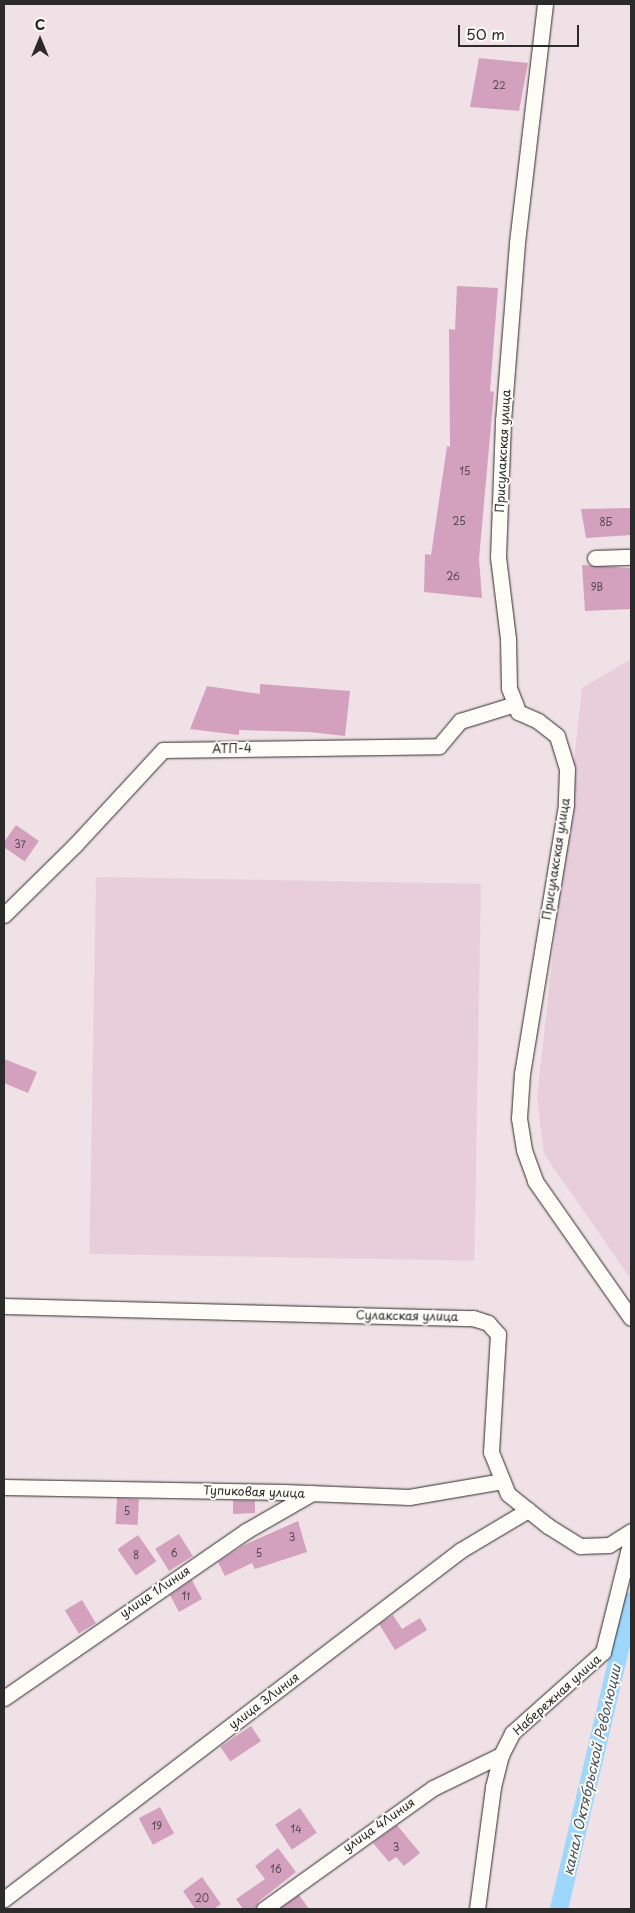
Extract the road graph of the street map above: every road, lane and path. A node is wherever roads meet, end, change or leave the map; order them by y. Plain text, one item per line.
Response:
1 (545, 4) edge
2 (631, 557) edge
3 (595, 558) dead end
4 (516, 704) junction
5 (4, 914) edge
6 (4, 1306) edge
7 (631, 1318) edge
8 (503, 1481) junction
9 (4, 1487) edge
10 (312, 1493) junction
11 (528, 1510) junction
12 (631, 1531) edge
13 (631, 1540) edge
14 (4, 1698) edge
15 (501, 1755) junction
16 (4, 1899) edge
17 (264, 1909) edge
18 (477, 1909) edge

1 - 4 street, Присулакская улица
2 - 3 street
4 - 5 street, АТП-4
4 - 7 street, Присулакская улица
6 - 8 street, Сулакская улица
8 - 10 street, Тупиковая улица
8 - 11 street, Сулакская улица
9 - 10 street, Тупиковая улица
10 - 14 street, улица 1Линия
11 - 12 street, Сулакская улица
11 - 16 street, улица 3Линия
13 - 15 street, Набережная улица
15 - 17 street, улица 4Линия
15 - 18 street, Набережная улица

